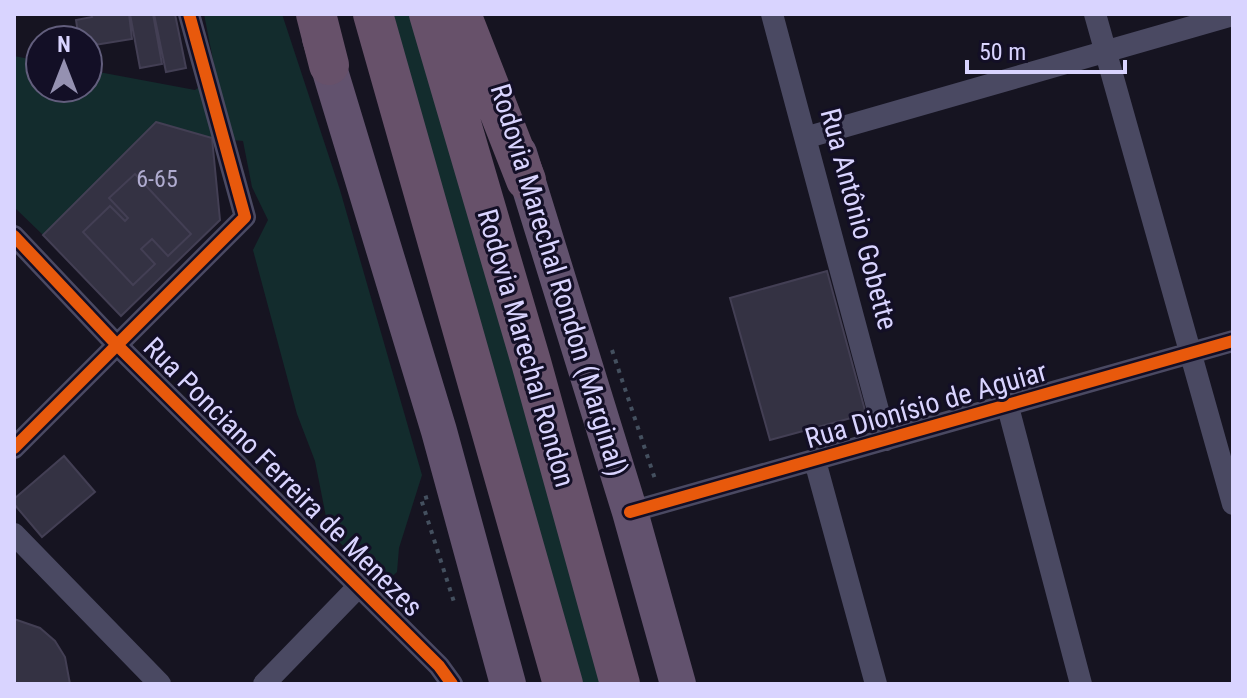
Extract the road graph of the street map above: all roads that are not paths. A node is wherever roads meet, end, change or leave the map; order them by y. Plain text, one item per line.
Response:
1 (189, 14) edge
2 (314, 14) edge
3 (373, 14) edge
4 (429, 14) edge
5 (461, 14) edge
6 (480, 14) edge
7 (772, 14) edge
8 (1095, 14) edge
9 (1233, 15) edge
10 (1106, 52) junction
11 (329, 65) joint
12 (808, 137) junction
13 (526, 180) junction
14 (14, 236) edge
15 (1233, 341) edge
16 (116, 344) junction
17 (1189, 353) junction
18 (1008, 407) junction
19 (886, 440) junction
20 (14, 448) edge
21 (815, 461) junction
22 (1233, 504) edge
23 (647, 507) junction
24 (14, 534) edge
25 (358, 587) junction
26 (160, 684) edge
27 (264, 684) edge
28 (452, 684) edge
29 (508, 684) edge
30 (563, 684) edge
31 (620, 684) edge
32 (678, 684) edge
33 (876, 684) edge
34 (1081, 684) edge

1 - 16 street
2 - 11 highway
3 - 30 highway, Rodovia Marechal Rondon
4 - 31 highway, Rodovia Marechal Rondon
5 - 13 highway
6 - 13 highway, Rodovia Marechal Rondon (Marginal)
7 - 12 street, Rua Antônio Gobette
8 - 10 street
9 - 10 street
10 - 12 street
10 - 17 street
11 - 29 highway
12 - 19 street, Rua Antônio Gobette
13 - 23 highway, Rodovia Marechal Rondon (Marginal)
14 - 16 street, Rua Ponciano Ferreira de Menezes
15 - 17 street, Rua Dionísio de Aguiar
16 - 20 street
16 - 25 street, Rua Ponciano Ferreira de Menezes
17 - 18 street, Rua Dionísio de Aguiar
17 - 22 street
18 - 19 street, Rua Dionísio de Aguiar
18 - 34 street
19 - 21 street, Rua Dionísio de Aguiar
21 - 23 street, Rua Dionísio de Aguiar
21 - 33 street
23 - 32 highway, Rodovia Marechal Rondon (Marginal)
24 - 26 street
25 - 27 street
25 - 28 street, Rua Ponciano Ferreira de Menezes

